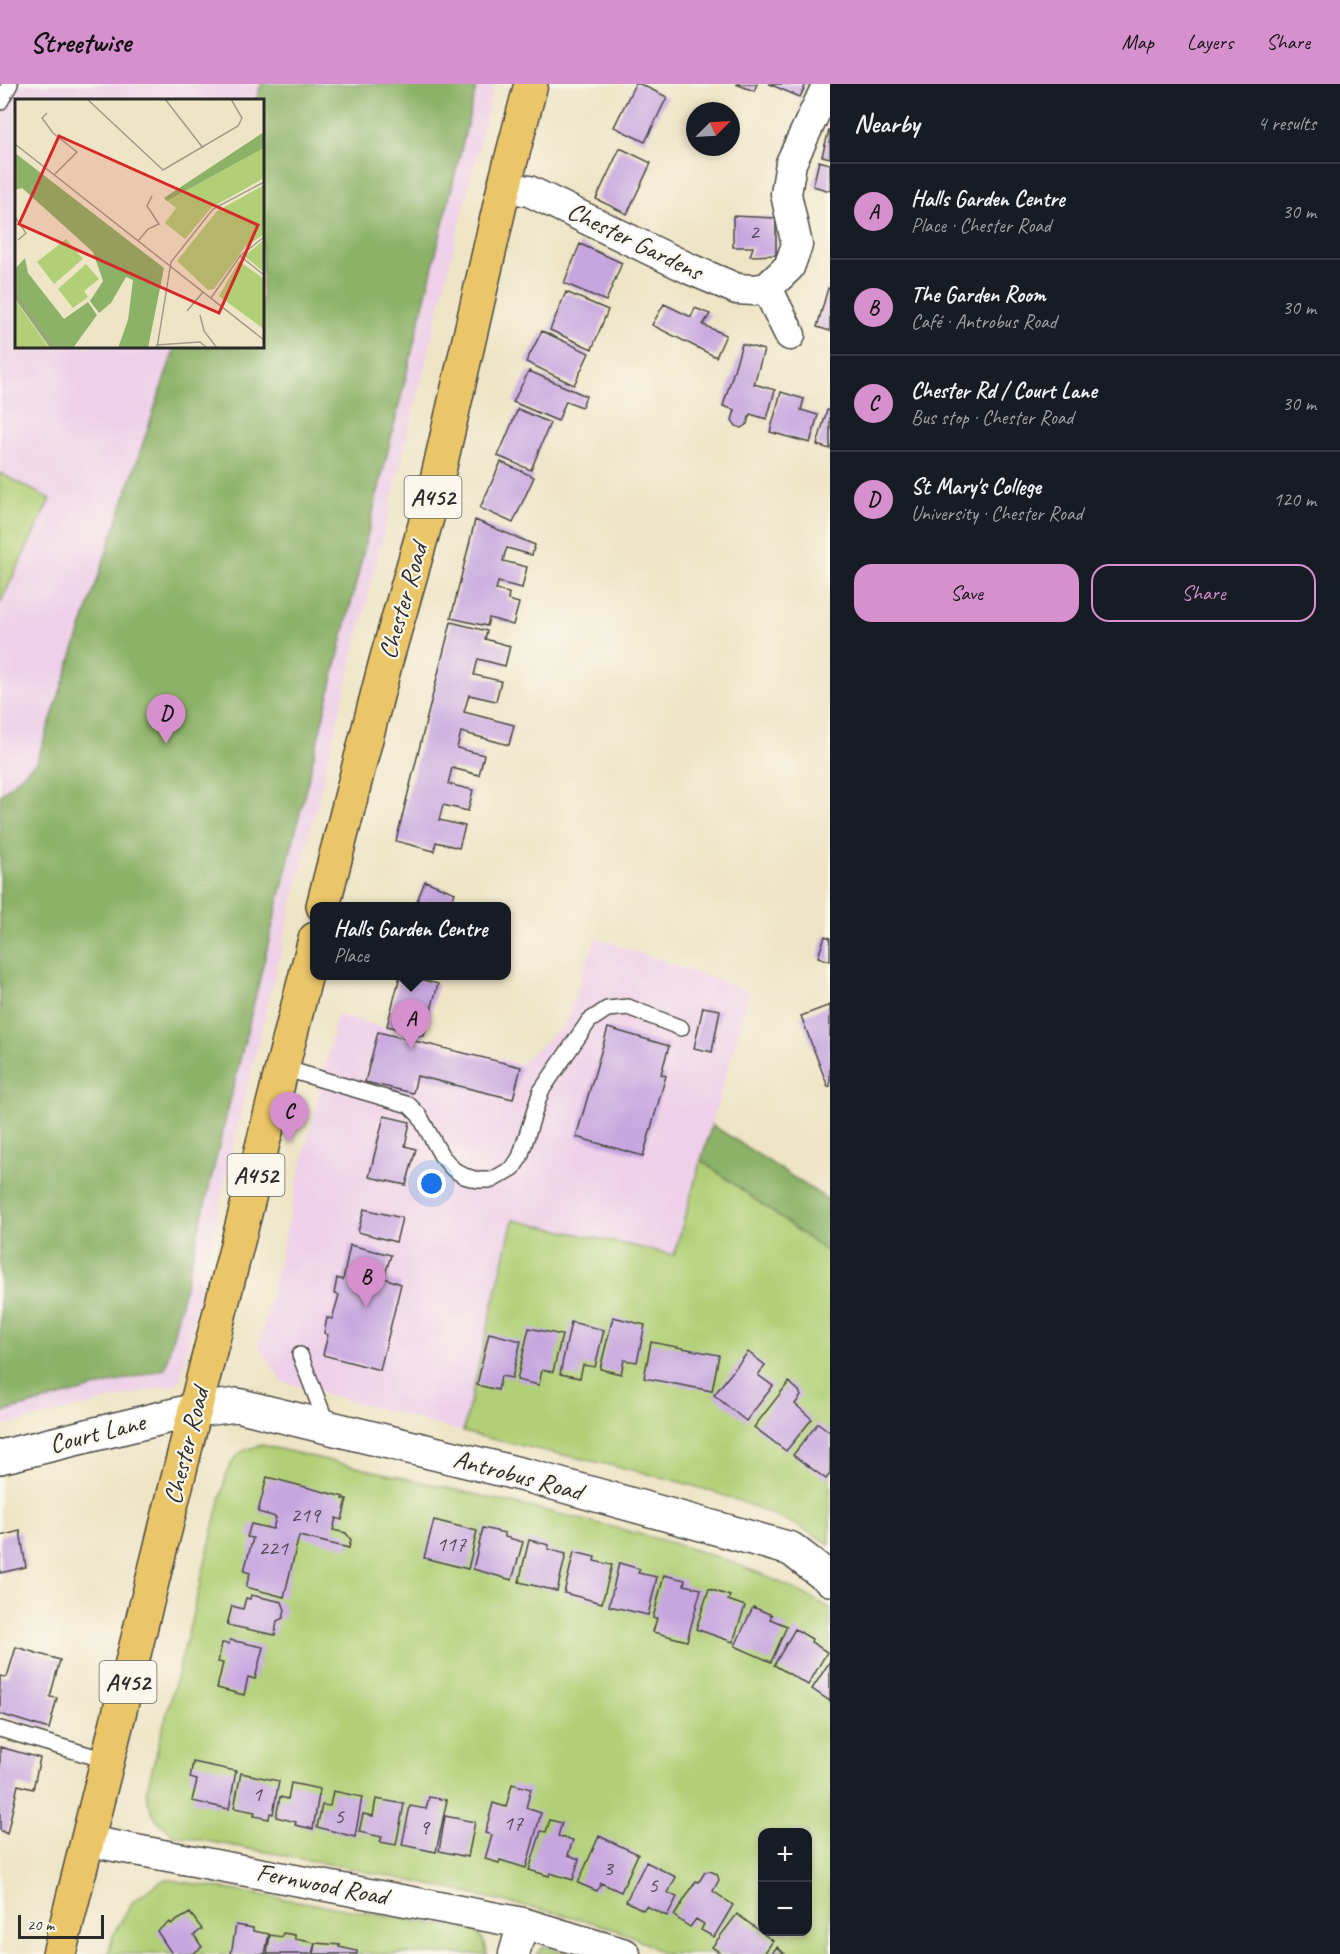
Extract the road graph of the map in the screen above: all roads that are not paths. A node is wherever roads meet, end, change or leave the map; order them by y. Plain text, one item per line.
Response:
1 (10, 84) edge
2 (531, 84) edge
3 (828, 84) edge
4 (0, 102) edge
5 (504, 187) junction
6 (766, 288) junction
7 (790, 335) dead end
8 (324, 902) edge
9 (310, 959) edge
10 (681, 1028) dead end
11 (283, 1068) junction
12 (300, 1355) dead end
13 (195, 1410) junction
14 (328, 1427) junction
15 (0, 1457) edge
16 (830, 1579) edge
17 (0, 1729) edge
18 (109, 1761) junction
19 (88, 1840) junction
20 (523, 1923) junction
21 (59, 1954) edge
22 (514, 1954) edge
23 (625, 1954) edge

1 - 4 lane
2 - 5 highway, Chester Road / A452
3 - 6 street
5 - 6 street, Chester Gardens
5 - 8 highway, Chester Road / A452
6 - 7 street
9 - 11 highway, Chester Road / A452
10 - 11 lane
11 - 13 highway, Chester Road / A452
12 - 14 lane
13 - 14 street, Antrobus Road
13 - 15 street, Court Lane
13 - 18 highway, Chester Road / A452
14 - 16 street, Antrobus Road
17 - 18 lane
18 - 19 highway, Chester Road / A452
19 - 20 street, Fernwood Road
19 - 21 highway, Chester Road / A452
20 - 22 street
20 - 23 street, Fernwood Road

